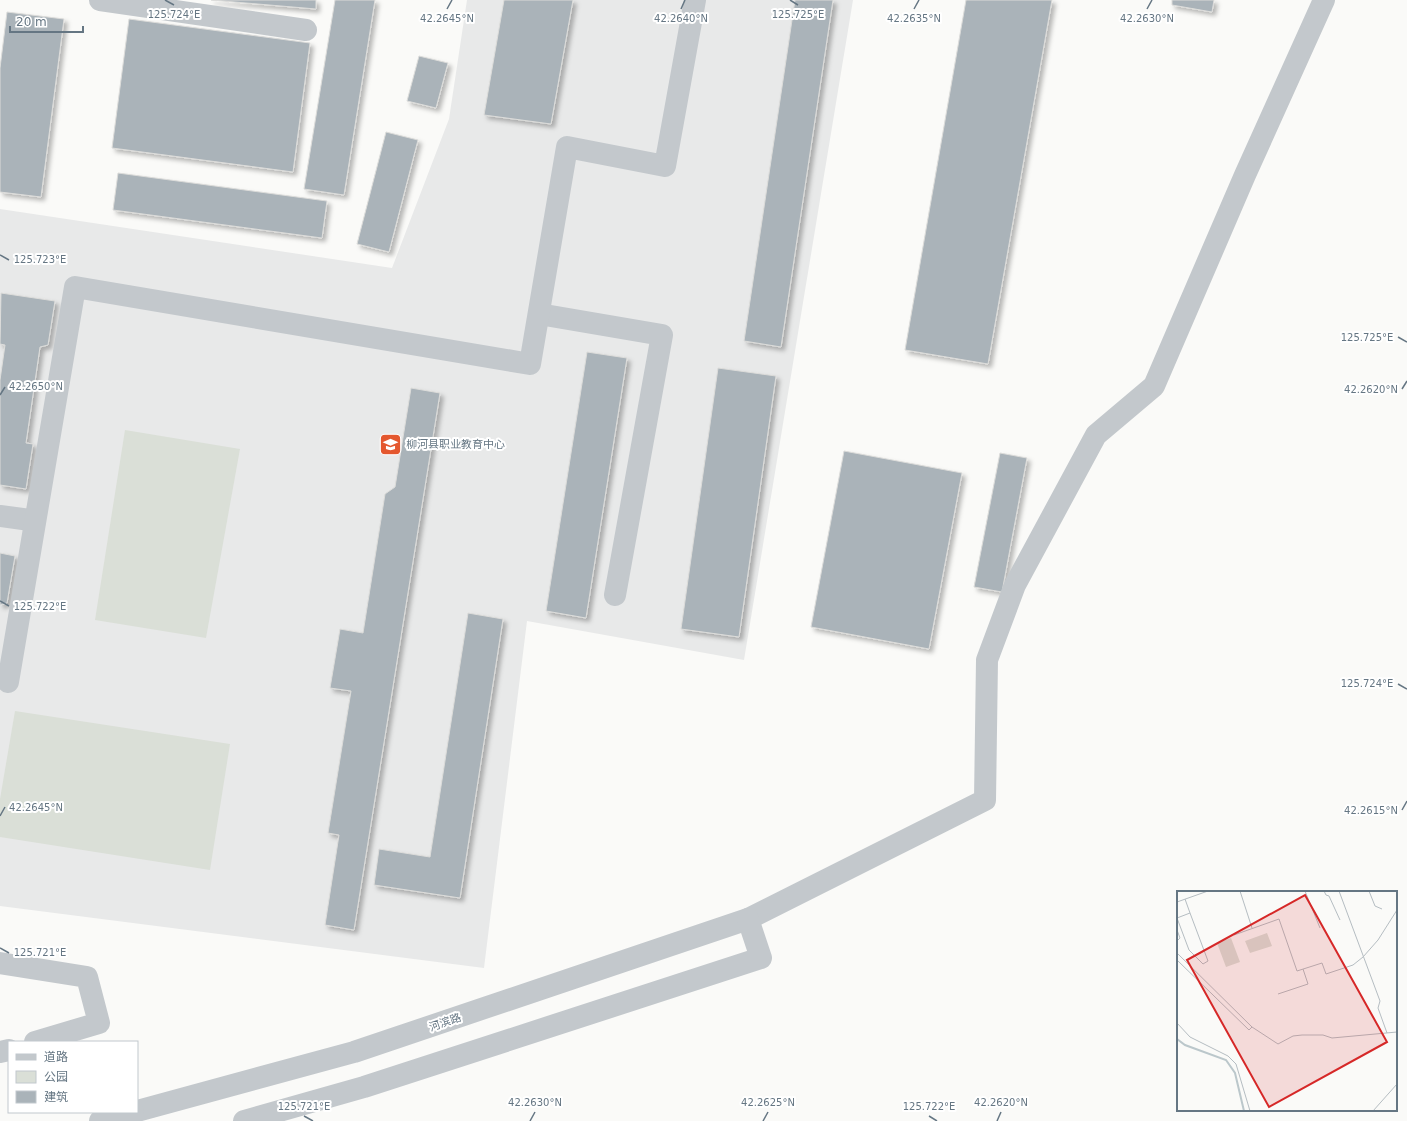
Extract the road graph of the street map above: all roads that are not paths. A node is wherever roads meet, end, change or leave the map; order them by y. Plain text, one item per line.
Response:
1 (100, 0) edge
2 (695, 0) edge
3 (1324, 0) edge
4 (306, 30) dead end
5 (538, 314) junction
6 (0, 516) edge
7 (30, 520) dead end
8 (615, 595) dead end
9 (8, 682) dead end
10 (748, 919) junction
11 (0, 963) edge
12 (38, 1041) edge
13 (138, 1111) edge
14 (129, 1113) edge
15 (100, 1121) edge
16 (244, 1121) edge

1 - 4 street
2 - 5 street
3 - 10 street, 河滨路
5 - 8 street
5 - 9 street
6 - 7 street
10 - 13 street, 河滨路
10 - 16 street
11 - 12 street
14 - 15 street

